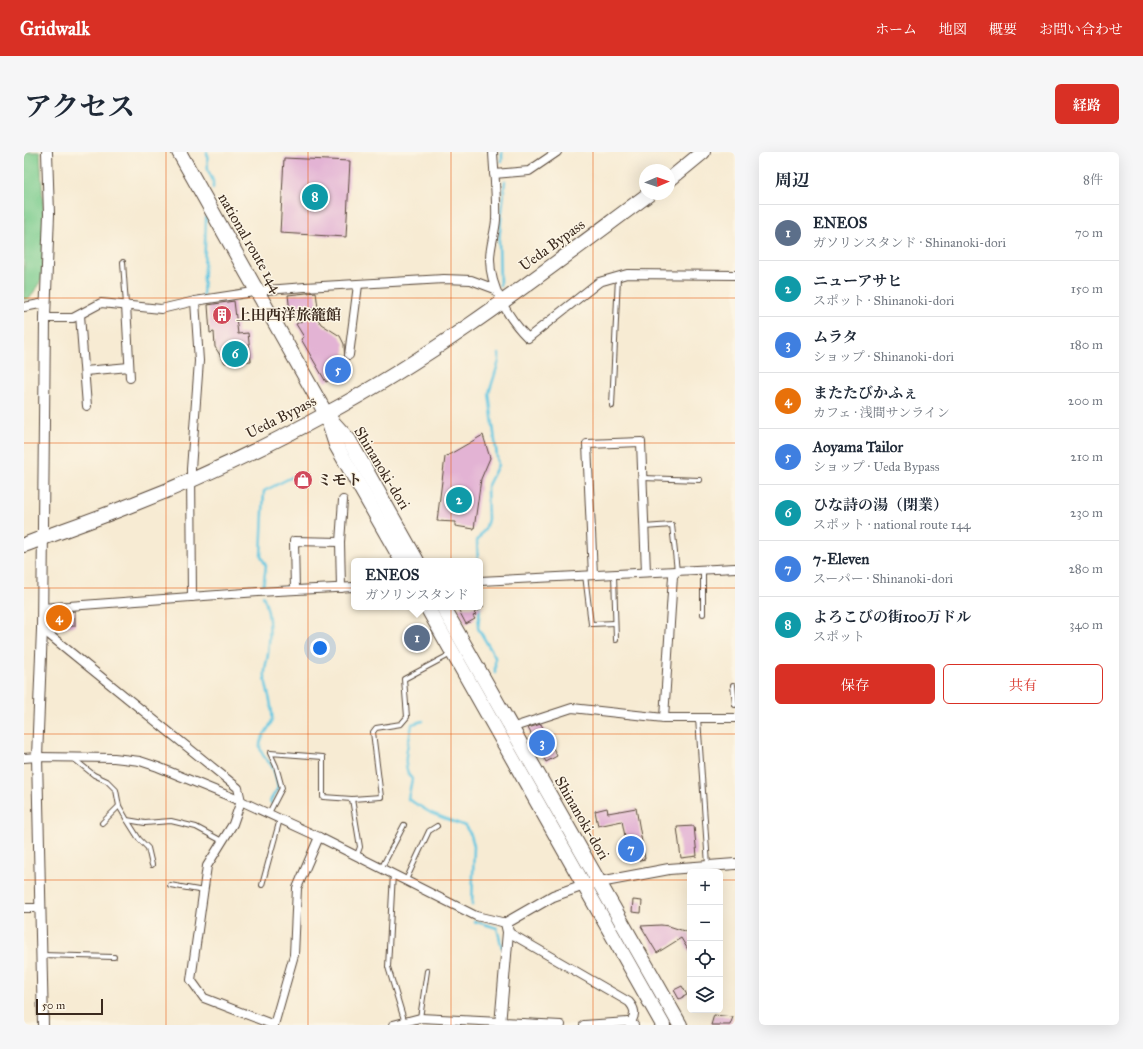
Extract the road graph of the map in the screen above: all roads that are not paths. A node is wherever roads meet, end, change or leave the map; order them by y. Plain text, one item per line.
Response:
1 (47, 152) edge
2 (179, 152) edge
3 (493, 152) edge
4 (557, 152) edge
5 (704, 152) edge
6 (494, 174) junction
7 (675, 175) edge
8 (641, 200) edge
9 (123, 262) dead end
10 (735, 275) edge
11 (618, 277) junction
12 (358, 285) junction
13 (495, 289) junction
14 (258, 292) junction
15 (195, 301) junction
16 (502, 302) junction
17 (45, 303) junction
18 (126, 305) junction
19 (24, 307) edge
20 (80, 315) junction
21 (45, 318) junction
22 (349, 355) dead end
23 (129, 367) junction
24 (85, 371) junction
25 (130, 378) dead end
26 (87, 406) dead end
27 (612, 406) dead end
28 (326, 414) junction
29 (642, 478) junction
30 (192, 479) junction
31 (700, 480) dead end
32 (344, 500) dead end
33 (644, 527) junction
34 (42, 538) junction
35 (340, 542) junction
36 (24, 545) edge
37 (400, 558) edge
38 (415, 558) edge
39 (735, 568) edge
40 (703, 570) junction
41 (677, 571) junction
42 (646, 572) junction
43 (614, 574) junction
44 (589, 575) junction
45 (483, 581) edge
46 (351, 587) edge
47 (341, 588) junction
48 (295, 590) junction
49 (192, 597) junction
50 (42, 608) junction
51 (429, 610) edge
52 (445, 610) edge
53 (703, 614) dead end
54 (615, 623) junction
55 (42, 630) junction
56 (616, 640) dead end
57 (453, 652) junction
58 (733, 685) dead end
59 (735, 705) edge
60 (664, 718) junction
61 (698, 718) junction
62 (735, 718) edge
63 (511, 728) junction
64 (37, 757) junction
65 (72, 757) junction
66 (24, 758) edge
67 (352, 799) junction
68 (241, 801) junction
69 (119, 806) junction
70 (269, 813) junction
71 (280, 818) junction
72 (127, 820) junction
73 (102, 823) dead end
74 (404, 826) dead end
75 (437, 826) dead end
76 (319, 836) junction
77 (222, 841) junction
78 (358, 855) junction
79 (735, 864) edge
80 (152, 865) dead end
81 (708, 865) junction
82 (382, 868) junction
83 (393, 872) junction
84 (406, 880) junction
85 (598, 882) junction
86 (170, 885) dead end
87 (262, 885) dead end
88 (584, 885) junction
89 (204, 891) junction
90 (24, 908) edge
91 (40, 908) junction
92 (507, 927) junction
93 (41, 955) junction
94 (114, 957) dead end
95 (427, 971) dead end
96 (420, 1018) junction
97 (408, 1023) edge
98 (459, 1023) edge
99 (500, 1024) edge
100 (632, 1024) edge
101 (43, 1025) edge
102 (274, 1025) edge
103 (393, 1025) edge
104 (561, 1025) edge
105 (584, 1025) edge
106 (663, 1025) edge
107 (680, 1025) edge

1 - 17 street
2 - 14 highway, national route 144
3 - 6 street
4 - 6 street
5 - 7 highway
6 - 13 street
8 - 16 highway, Ueda Bypass
9 - 18 lane
10 - 11 street
11 - 16 street
11 - 27 lane
12 - 13 street
12 - 14 street
12 - 22 street
13 - 16 street
14 - 15 street
14 - 28 highway, national route 144
15 - 18 street
15 - 30 street
16 - 28 highway, Ueda Bypass
17 - 19 street
17 - 21 street
18 - 20 street
18 - 23 street
20 - 21 street
20 - 24 street
21 - 34 street
23 - 24 street
23 - 25 street
24 - 26 street
28 - 30 highway, Ueda Bypass
28 - 37 highway, Shinanoki-dori
28 - 38 highway, Shinanoki-dori
29 - 31 lane
29 - 33 street
29 - 44 street
30 - 34 highway, Ueda Bypass
30 - 49 street
32 - 35 street
33 - 41 lane
33 - 42 street
34 - 36 highway, Ueda Bypass
34 - 50 street
35 - 47 street
35 - 48 street
39 - 40 street
40 - 41 street
40 - 53 lane
41 - 42 street
41 - 60 street
42 - 43 street
43 - 44 street
43 - 54 lane
44 - 45 street
44 - 54 lane
46 - 47 street
47 - 48 street
48 - 49 street
49 - 50 street
50 - 55 street
51 - 57 highway, Shinanoki-dori
52 - 63 highway, Shinanoki-dori
54 - 56 lane
55 - 64 street
55 - 68 street
57 - 67 lane
57 - 88 highway, Shinanoki-dori
58 - 59 lane
60 - 61 street
60 - 63 street
61 - 62 street
61 - 81 lane
63 - 85 highway, Shinanoki-dori
64 - 65 street
64 - 66 street
64 - 91 street
65 - 68 street
65 - 69 lane
67 - 70 lane
67 - 78 lane
68 - 70 street
68 - 77 street
69 - 72 lane
69 - 73 lane
70 - 71 street
71 - 76 street
71 - 87 lane
72 - 77 lane
72 - 80 lane
74 - 82 lane
75 - 84 lane
76 - 78 street
76 - 102 street
77 - 89 street
78 - 82 street
79 - 81 street
81 - 85 street
82 - 83 street
83 - 84 street
83 - 97 lane
84 - 92 street
85 - 88 street
85 - 107 highway, Shinanoki-dori
86 - 89 lane
88 - 92 street
88 - 106 highway, Shinanoki-dori
89 - 102 street
90 - 91 street
91 - 93 street
92 - 99 street
92 - 100 street
93 - 94 lane
93 - 101 street
95 - 96 lane
96 - 97 street
96 - 98 street
97 - 103 street
98 - 99 street
99 - 104 street
100 - 105 street

